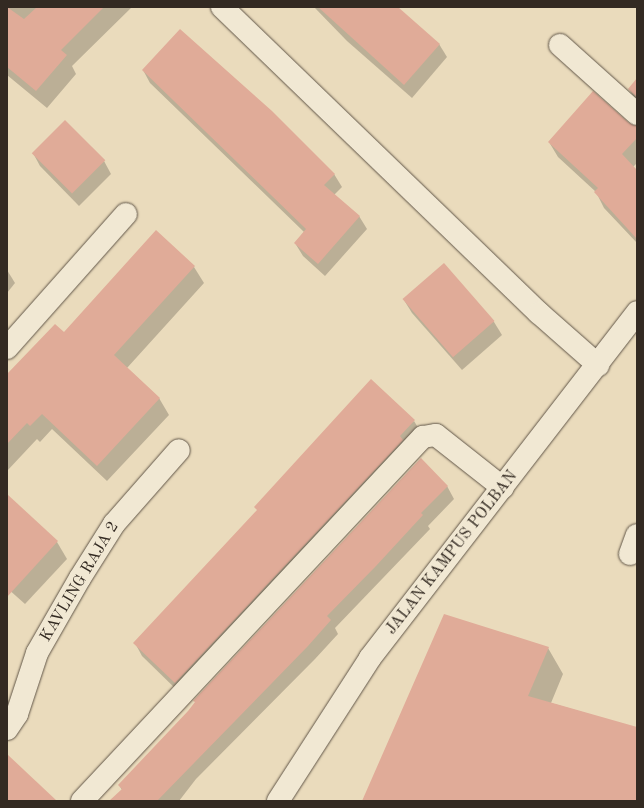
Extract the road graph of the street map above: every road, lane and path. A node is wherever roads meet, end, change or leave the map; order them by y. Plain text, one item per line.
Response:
1 (222, 7) edge
2 (560, 45) dead end
3 (637, 114) edge
4 (126, 214) dead end
5 (637, 312) edge
6 (7, 348) edge
7 (598, 365) junction
8 (179, 450) dead end
9 (503, 488) junction
10 (7, 729) edge
11 (82, 801) edge
12 (278, 801) edge

1 - 7 street
2 - 3 street
4 - 6 street
5 - 7 street, JALAN KAMPUS POLBAN
7 - 9 street, JALAN KAMPUS POLBAN
8 - 10 street, KAVLING RAJA 2
9 - 11 street
9 - 12 street, JALAN KAMPUS POLBAN

